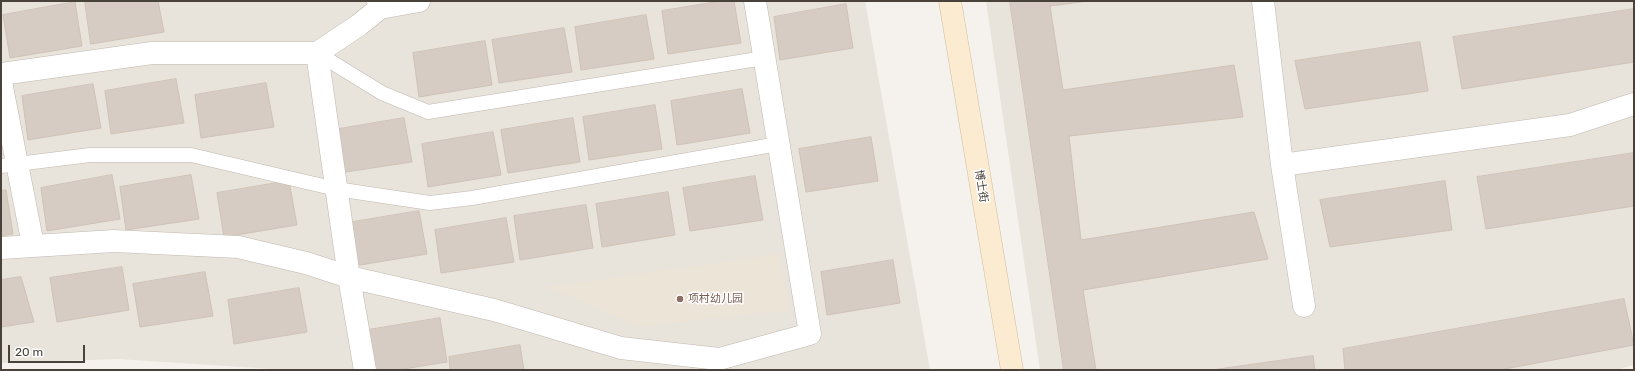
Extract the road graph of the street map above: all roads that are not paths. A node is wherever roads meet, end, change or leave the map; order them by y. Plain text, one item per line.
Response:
1 (419, 1) edge
2 (755, 1) edge
3 (950, 1) edge
4 (1263, 1) edge
5 (379, 4) edge
6 (317, 53) junction
7 (764, 58) junction
8 (1, 74) edge
9 (1, 82) edge
10 (1634, 104) edge
11 (778, 144) junction
12 (9, 165) edge
13 (1282, 165) junction
14 (336, 189) junction
15 (33, 245) junction
16 (1, 248) edge
17 (349, 277) junction
18 (1304, 306) dead end
19 (365, 370) edge
20 (1012, 370) edge

1 - 5 street
2 - 7 street
3 - 20 street, 博士街
4 - 13 street
5 - 6 street
6 - 7 lane
6 - 8 street
6 - 14 street
7 - 11 street
9 - 12 street
10 - 13 street
11 - 14 lane
11 - 17 street
12 - 14 lane
12 - 15 street
13 - 18 street
14 - 17 street
15 - 16 street
15 - 17 street
17 - 19 street

